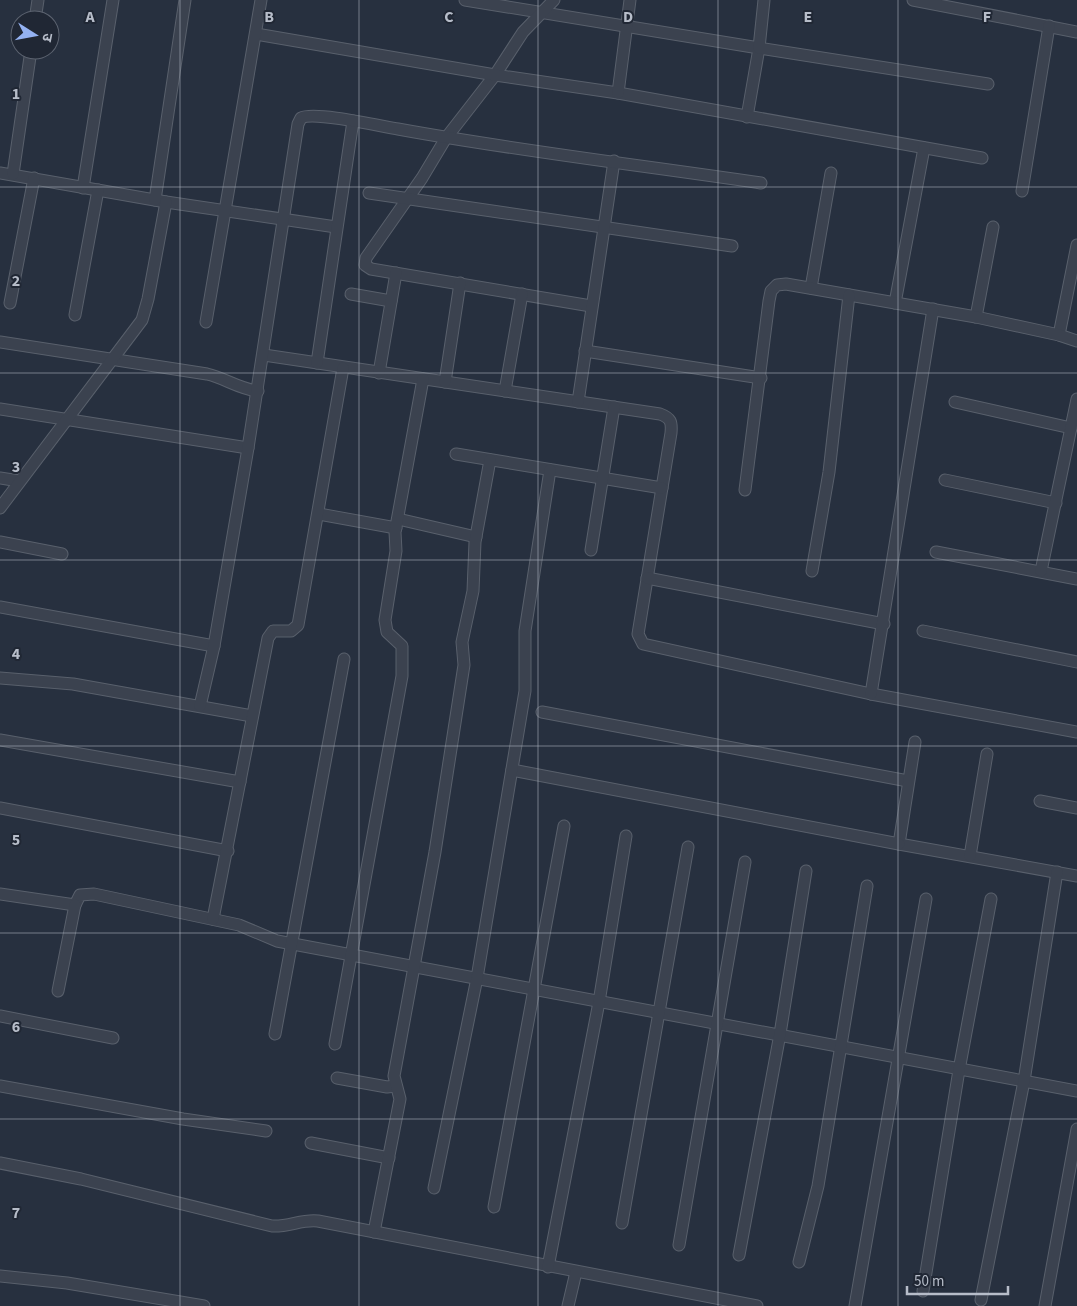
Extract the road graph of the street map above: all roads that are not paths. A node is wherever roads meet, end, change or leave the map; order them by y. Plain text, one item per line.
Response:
1 (113, 0) edge
2 (185, 0) edge
3 (261, 0) edge
4 (630, 0) edge
5 (764, 0) edge
6 (913, 0) edge
7 (471, 1) edge
8 (552, 1) edge
9 (936, 2) edge
10 (542, 13) junction
11 (1049, 26) junction
12 (626, 28) junction
13 (1077, 32) edge
14 (256, 34) junction
15 (759, 48) junction
16 (30, 60) edge
17 (495, 75) junction
18 (988, 84) dead end
19 (618, 93) junction
20 (747, 117) junction
21 (353, 121) junction
22 (446, 138) junction
23 (924, 148) junction
24 (982, 158) dead end
25 (614, 161) junction
26 (0, 173) edge
27 (831, 173) dead end
28 (13, 174) junction
29 (34, 178) junction
30 (761, 183) dead end
31 (83, 188) junction
32 (98, 190) junction
33 (1022, 190) dead end
34 (369, 193) dead end
35 (408, 198) junction
36 (160, 201) junction
37 (226, 211) junction
38 (285, 220) junction
39 (336, 227) junction
40 (603, 227) junction
41 (993, 227) dead end
42 (1077, 245) edge
43 (732, 246) dead end
44 (396, 274) junction
45 (460, 283) junction
46 (810, 288) junction
47 (351, 294) dead end
48 (522, 294) junction
49 (850, 296) junction
50 (391, 301) junction
51 (895, 302) junction
52 (10, 303) dead end
53 (592, 306) junction
54 (933, 309) junction
55 (75, 315) dead end
56 (976, 317) junction
57 (206, 322) dead end
58 (1059, 335) junction
59 (1077, 341) edge
60 (0, 342) edge
61 (585, 351) junction
62 (264, 354) junction
63 (113, 360) junction
64 (316, 363) junction
65 (343, 368) junction
66 (379, 373) junction
67 (761, 378) junction
68 (423, 379) junction
69 (445, 382) junction
70 (258, 391) junction
71 (505, 391) junction
72 (1077, 399) edge
73 (578, 402) junction
74 (955, 402) dead end
75 (614, 407) junction
76 (0, 409) edge
77 (68, 418) junction
78 (1070, 428) junction
79 (248, 448) junction
80 (456, 454) dead end
81 (490, 460) junction
82 (550, 470) junction
83 (0, 478) edge
84 (602, 479) junction
85 (945, 480) dead end
86 (19, 481) junction
87 (662, 488) junction
88 (745, 490) dead end
89 (1056, 503) junction
90 (0, 508) edge
91 (319, 514) junction
92 (397, 524) junction
93 (476, 537) junction
94 (0, 542) edge
95 (591, 550) dead end
96 (936, 552) dead end
97 (62, 554) dead end
98 (812, 571) dead end
99 (1041, 571) junction
100 (646, 578) junction
101 (1077, 579) edge
102 (0, 606) edge
103 (884, 624) junction
104 (923, 631) dead end
105 (214, 646) junction
106 (344, 659) dead end
107 (1077, 662) edge
108 (0, 678) edge
109 (871, 694) junction
110 (200, 706) junction
111 (542, 712) dead end
112 (252, 716) junction
113 (1077, 732) edge
114 (0, 740) edge
115 (915, 742) dead end
116 (988, 754) dead end
117 (512, 770) junction
118 (908, 781) junction
119 (240, 782) junction
120 (1040, 801) dead end
121 (0, 808) edge
122 (1077, 808) edge
123 (564, 826) dead end
124 (626, 836) dead end
125 (899, 844) junction
126 (688, 847) dead end
127 (228, 850) junction
128 (970, 856) junction
129 (745, 862) dead end
130 (806, 871) dead end
131 (1057, 872) junction
132 (1077, 876) edge
133 (867, 886) dead end
134 (0, 894) edge
135 (926, 899) dead end
136 (991, 899) dead end
137 (75, 905) junction
138 (213, 918) junction
139 (292, 944) junction
140 (353, 955) junction
141 (414, 966) junction
142 (477, 978) junction
143 (535, 990) junction
144 (58, 991) dead end
145 (598, 1002) junction
146 (660, 1011) junction
147 (0, 1016) edge
148 (718, 1022) junction
149 (275, 1034) dead end
150 (780, 1034) junction
151 (113, 1038) dead end
152 (335, 1044) dead end
153 (842, 1047) junction
154 (897, 1058) junction
155 (959, 1070) junction
156 (337, 1078) dead end
157 (1024, 1081) junction
158 (0, 1086) edge
159 (396, 1086) junction
160 (1077, 1091) edge
161 (1077, 1129) edge
162 (266, 1131) dead end
163 (311, 1143) dead end
164 (388, 1158) junction
165 (0, 1163) edge
166 (434, 1188) dead end
167 (494, 1206) dead end
168 (622, 1223) dead end
169 (374, 1232) junction
170 (679, 1245) dead end
171 (739, 1255) dead end
172 (799, 1262) dead end
173 (548, 1267) junction
174 (576, 1272) junction
175 (0, 1276) edge
176 (923, 1291) dead end
177 (981, 1300) dead end
178 (749, 1305) edge
179 (204, 1306) edge
180 (568, 1306) edge
181 (855, 1306) edge
182 (1045, 1306) edge

1 - 31 street
2 - 36 street
3 - 14 street
4 - 12 street
5 - 15 street
6 - 9 street
7 - 10 street
8 - 10 street
9 - 11 street
10 - 12 street
10 - 17 street
11 - 13 street
11 - 33 street
12 - 15 street
12 - 19 street
14 - 17 street
14 - 37 street
15 - 18 street
15 - 20 street
16 - 28 street
17 - 19 street
17 - 22 street
19 - 20 street
20 - 23 street
21 - 22 street
21 - 38 street
21 - 39 street
22 - 25 street
22 - 35 street
23 - 24 street
23 - 51 street
25 - 30 street
25 - 40 street
26 - 28 street
27 - 46 street
28 - 29 street
29 - 31 street
29 - 52 street
31 - 32 street
32 - 36 street
32 - 55 street
34 - 35 street
35 - 40 street
35 - 44 street
36 - 37 street
36 - 63 street
37 - 38 street
37 - 57 street
38 - 39 street
38 - 62 street
39 - 64 street
40 - 43 street
40 - 53 street
41 - 56 street
42 - 58 street
44 - 45 street
44 - 50 street
45 - 48 street
45 - 69 street
46 - 49 street
46 - 67 street
47 - 50 street
48 - 53 street
48 - 71 street
49 - 51 street
49 - 98 street
50 - 66 street
51 - 54 street
53 - 61 street
54 - 56 street
54 - 103 street
56 - 58 street
58 - 59 street
60 - 63 street
61 - 67 street
61 - 73 street
62 - 64 street
62 - 70 street
63 - 70 street
63 - 77 street
64 - 65 street
65 - 66 street
65 - 91 street
66 - 68 street
67 - 88 street
68 - 69 street
68 - 92 street
69 - 71 street
70 - 79 street
71 - 73 street
72 - 78 street
73 - 75 street
74 - 78 street
75 - 84 street
75 - 87 street
76 - 77 street
77 - 79 street
77 - 86 street
78 - 89 street
79 - 105 street
80 - 81 street
81 - 82 street
81 - 93 street
82 - 84 street
82 - 117 street
83 - 86 street
84 - 87 street
84 - 95 street
85 - 89 street
86 - 90 street
87 - 100 street
89 - 99 street
91 - 92 street
91 - 112 street
92 - 93 street
92 - 140 street
93 - 141 street
94 - 97 street
96 - 99 street
99 - 101 street
100 - 103 street
100 - 109 street
102 - 105 street
103 - 109 street
104 - 107 street
105 - 110 street
106 - 139 street
108 - 110 street
109 - 113 street
110 - 112 street
111 - 118 street
112 - 119 street
114 - 119 street
115 - 118 street
116 - 128 street
117 - 125 street
117 - 142 street
118 - 125 street
119 - 127 street
120 - 122 street
121 - 127 street
123 - 143 street
124 - 145 street
125 - 128 street
126 - 146 street
127 - 138 street
128 - 131 street
129 - 148 street
130 - 150 street
131 - 132 street
131 - 157 street
133 - 153 street
134 - 137 street
135 - 154 street
136 - 155 street
137 - 138 street
137 - 144 street
138 - 139 street
139 - 140 street
139 - 149 street
140 - 141 street
140 - 152 street
141 - 142 street
141 - 159 street
142 - 143 street
142 - 166 street
143 - 145 street
143 - 167 street
145 - 146 street
145 - 173 street
146 - 148 street
146 - 168 street
147 - 151 street
148 - 150 street
148 - 170 street
150 - 153 street
150 - 171 street
153 - 154 street
153 - 172 street
154 - 155 street
154 - 181 street
155 - 157 street
155 - 176 street
156 - 159 street
157 - 160 street
157 - 177 street
158 - 162 street
159 - 164 street
161 - 182 street
163 - 164 street
164 - 169 street
165 - 169 street
169 - 173 street
173 - 174 street
174 - 178 street
174 - 180 street
175 - 179 street

